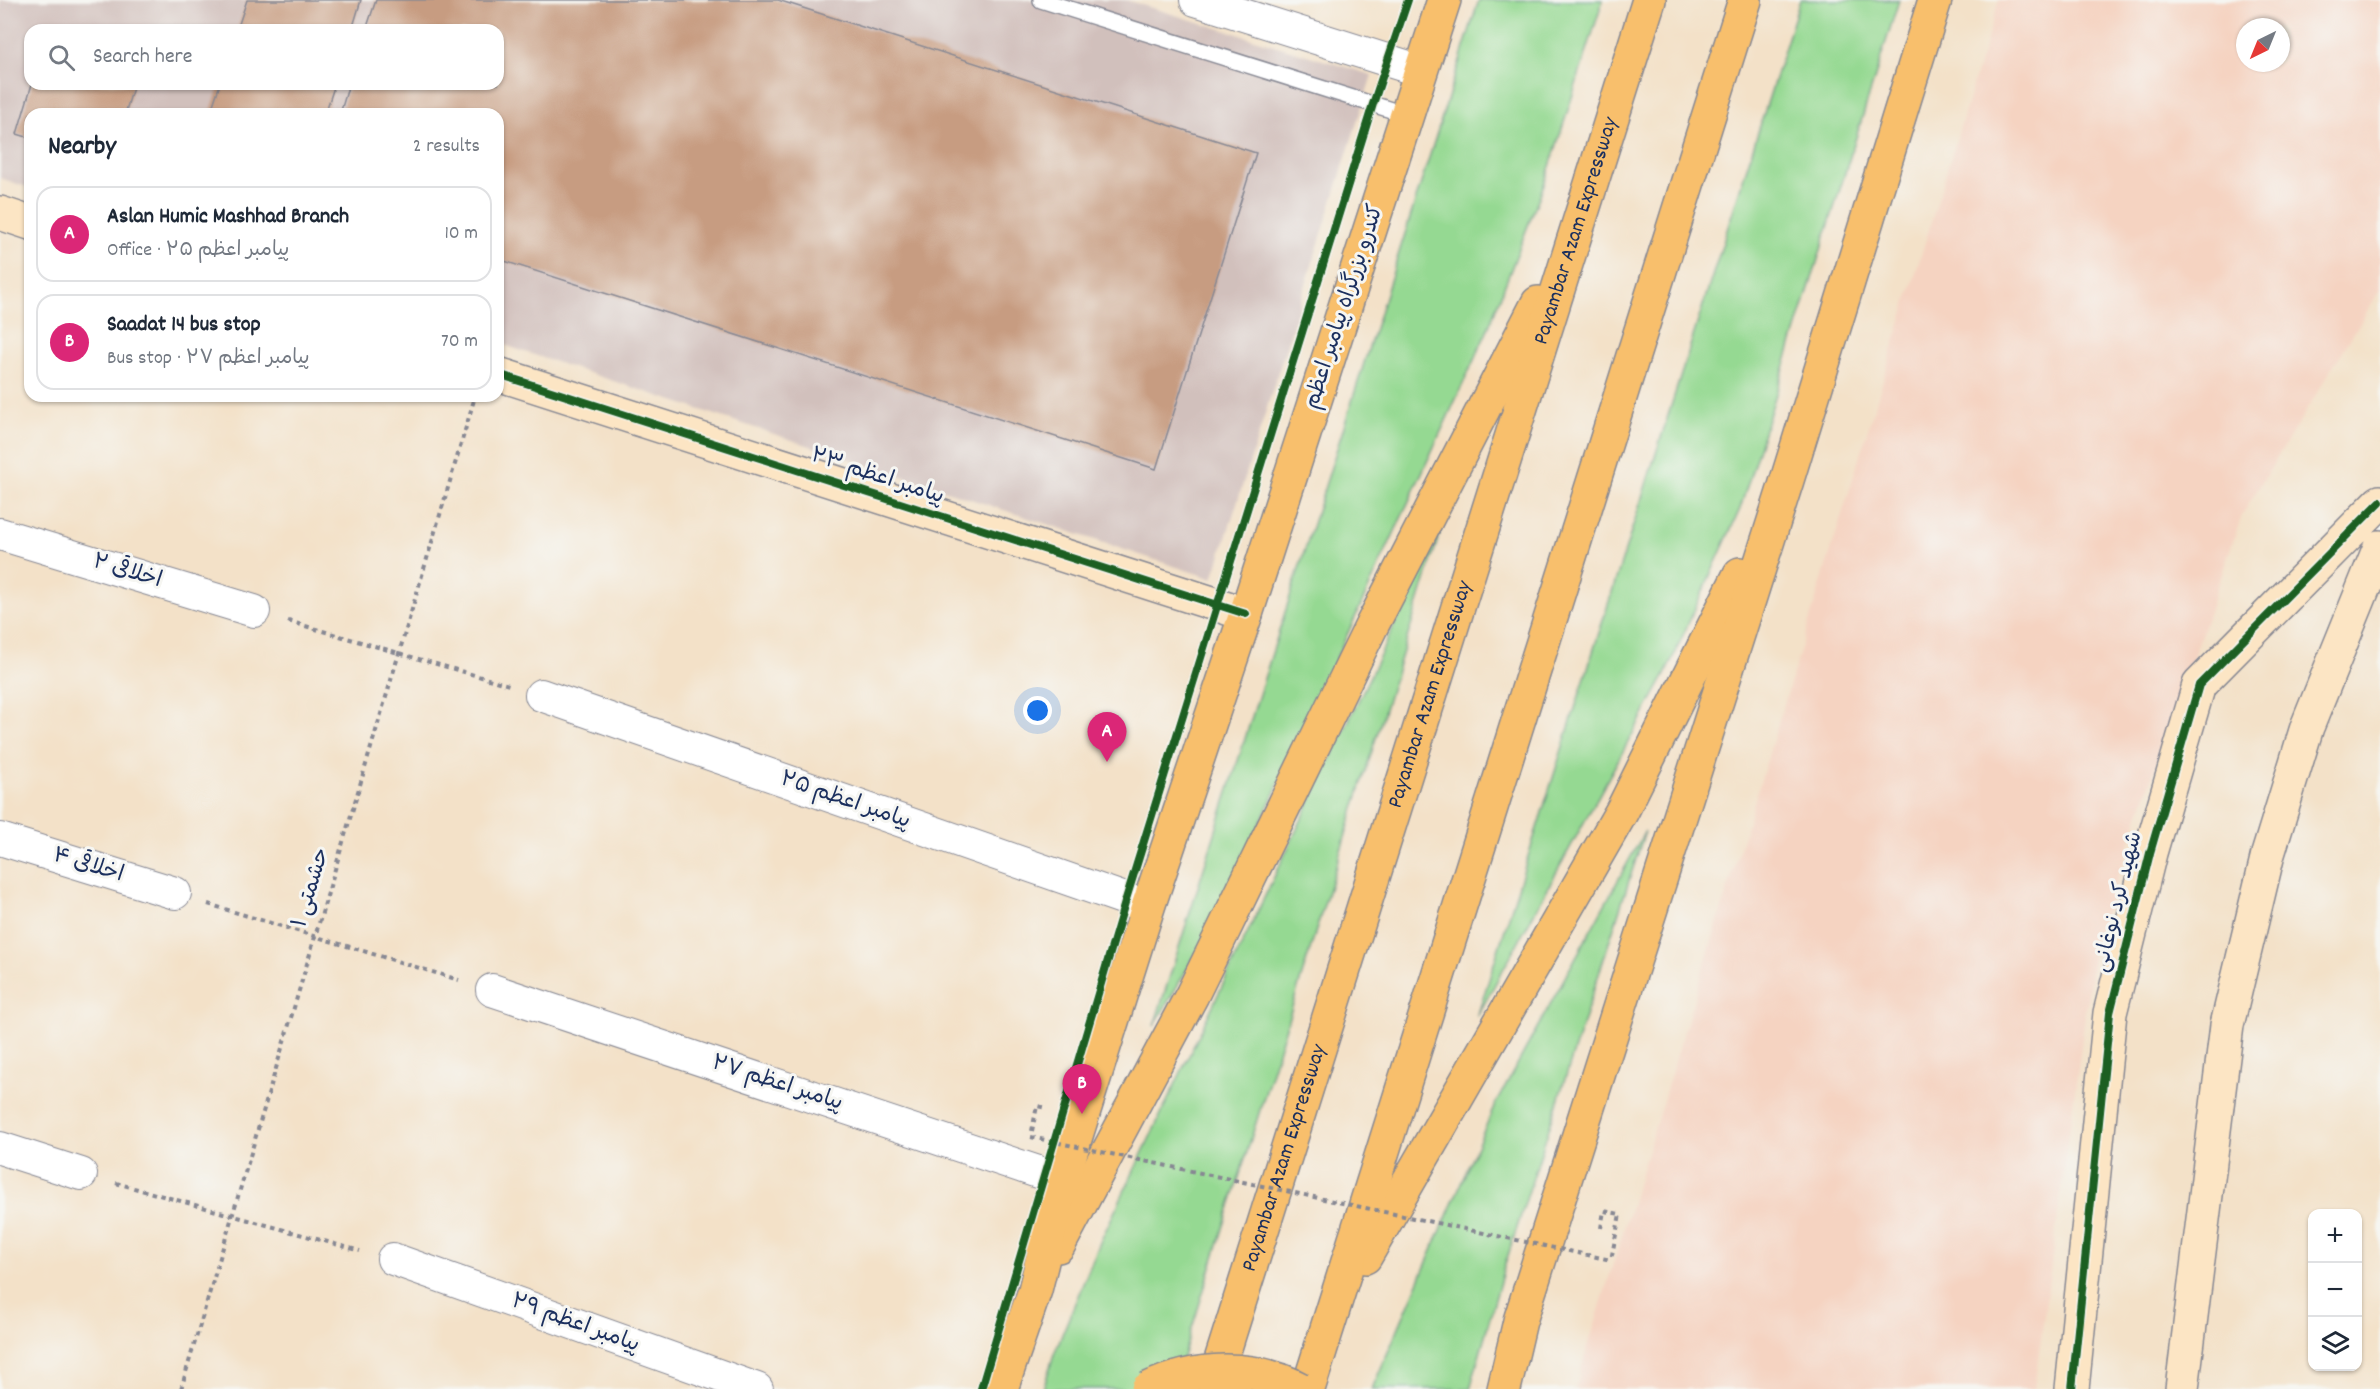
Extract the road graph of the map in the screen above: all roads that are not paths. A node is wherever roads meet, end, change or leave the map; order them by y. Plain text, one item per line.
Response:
1 (1041, 0) edge
2 (1196, 0) edge
3 (1444, 0) edge
4 (1649, 0) edge
5 (1745, 0) edge
6 (1935, 0) edge
7 (1421, 70) junction
8 (1407, 115) junction
9 (0, 213) edge
10 (24, 221) edge
11 (1579, 222) junction
12 (504, 376) edge
13 (1787, 480) junction
14 (2380, 502) edge
15 (0, 534) edge
16 (2380, 547) edge
17 (254, 611) road end
18 (1245, 614) junction
19 (541, 695) road end
20 (0, 839) edge
21 (175, 893) road end
22 (1148, 907) junction
23 (492, 990) road end
24 (0, 1149) edge
25 (81, 1174) road end
26 (1053, 1176) junction
27 (393, 1259) road end
28 (1035, 1290) junction
29 (1332, 1313) junction
30 (757, 1389) edge
31 (1001, 1389) edge
32 (1148, 1389) edge
33 (1212, 1389) edge
34 (1300, 1389) edge
35 (1308, 1389) edge
36 (1504, 1389) edge
37 (2072, 1389) edge
38 (2182, 1389) edge

1 - 8 lane
2 - 7 street
3 - 7 highway, کندرو بزرگراه پیامبر اعظم
4 - 11 highway, Payambar Azam Expressway
5 - 29 highway
6 - 13 highway
7 - 8 highway, کندرو بزرگراه پیامبر اعظم
8 - 18 highway, کندرو بزرگراه پیامبر اعظم
9 - 10 street
11 - 28 highway
11 - 33 highway, Payambar Azam Expressway
12 - 18 street, پیامبر اعظم ۲۳
13 - 29 highway
13 - 36 highway
14 - 37 street, شهید کرد نوغانی
15 - 17 street, اخلاقی ۲
16 - 38 street
18 - 22 highway, کندرو بزرگراه پیامبر اعظم
19 - 22 street, پیامبر اعظم ۲۵
20 - 21 street, اخلاقی ۴
22 - 26 highway, کندرو بزرگراه پیامبر اعظم
23 - 26 street, پیامبر اعظم ۲۷
24 - 25 street
26 - 28 highway, کندرو بزرگراه پیامبر اعظم
27 - 30 street, پیامبر اعظم ۲۹
28 - 31 highway
29 - 35 highway
32 - 34 highway, bridge

